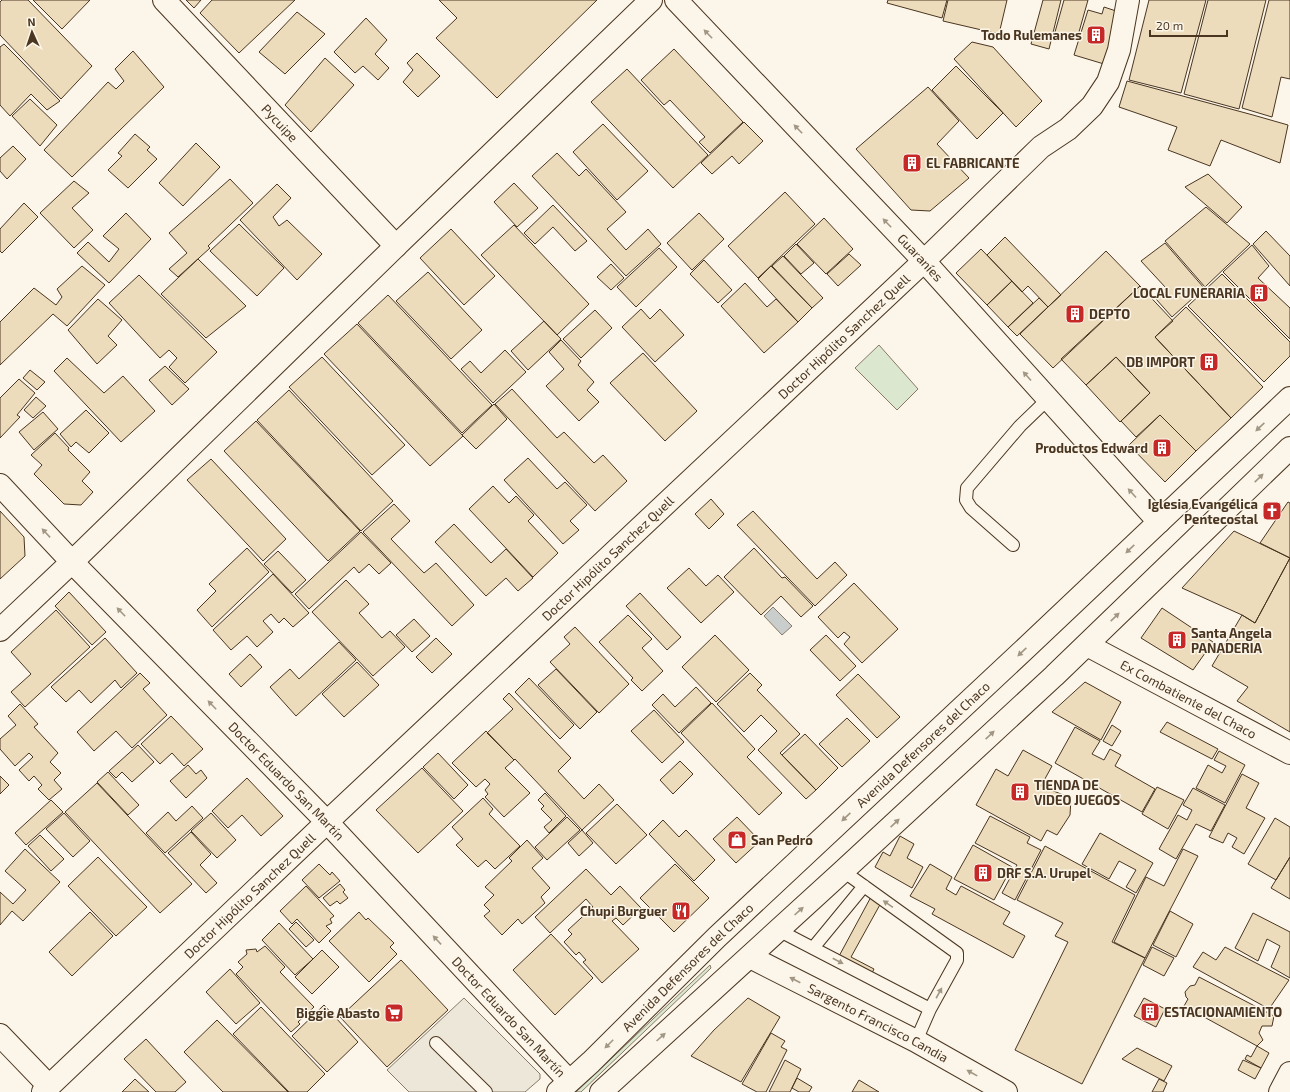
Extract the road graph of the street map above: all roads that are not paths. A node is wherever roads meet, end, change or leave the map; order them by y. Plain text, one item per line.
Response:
1 (164, 0) edge
2 (650, 0) edge
3 (676, 0) edge
4 (1128, 0) edge
5 (396, 246) junction
6 (924, 261) junction
7 (1289, 398) edge
8 (1048, 399) junction
9 (1290, 448) edge
10 (0, 485) edge
11 (1158, 522) junction
12 (1013, 545) dead end
13 (72, 562) junction
14 (0, 630) edge
15 (1087, 645) junction
16 (1290, 752) edge
17 (327, 822) junction
18 (843, 871) junction
19 (864, 886) junction
20 (778, 930) junction
21 (717, 938) junction
22 (813, 948) junction
23 (750, 957) junction
24 (930, 1009) junction
25 (0, 1035) edge
26 (916, 1041) junction
27 (436, 1043) dead end
28 (1290, 1073) edge
29 (564, 1087) edge
30 (46, 1089) edge
31 (486, 1092) edge
32 (601, 1092) edge
33 (1006, 1092) edge
34 (1280, 1092) edge

1 - 5 main road, Pycuipe
2 - 5 main road
6 -> 3 main road, Guaraníes
4 - 6 main road, Doctor Hipólito Sanchez Quell
5 - 13 main road
8 -> 6 main road, Guaraníes
6 - 17 main road, Doctor Hipólito Sanchez Quell
7 -> 11 main road, Avenida Defensores del Chaco
11 -> 8 main road, Guaraníes
8 - 12 lane
15 -> 9 main road
13 -> 10 main road, Doctor Eduardo San Martín
11 -> 21 main road, Avenida Defensores del Chaco
13 - 14 main road
17 -> 13 main road, Doctor Eduardo San Martín
15 - 16 main road, Ex Combatiente del Chaco
18 -> 15 main road
29 -> 17 main road, Doctor Eduardo San Martín
17 - 30 main road, Doctor Hipólito Sanchez Quell
18 - 19 lane
20 -> 18 main road
19 - 22 lane
24 -> 19 lane
20 - 22 lane
20 - 23 main road
21 - 23 main road, Sargento Francisco Candia
21 -> 29 main road, Avenida Defensores del Chaco
22 -> 24 lane
26 -> 23 main road, Sargento Francisco Candia
32 -> 23 main road
24 - 26 lane
25 - 30 main road
33 -> 26 main road, Sargento Francisco Candia
27 - 31 lane
28 - 34 main road

